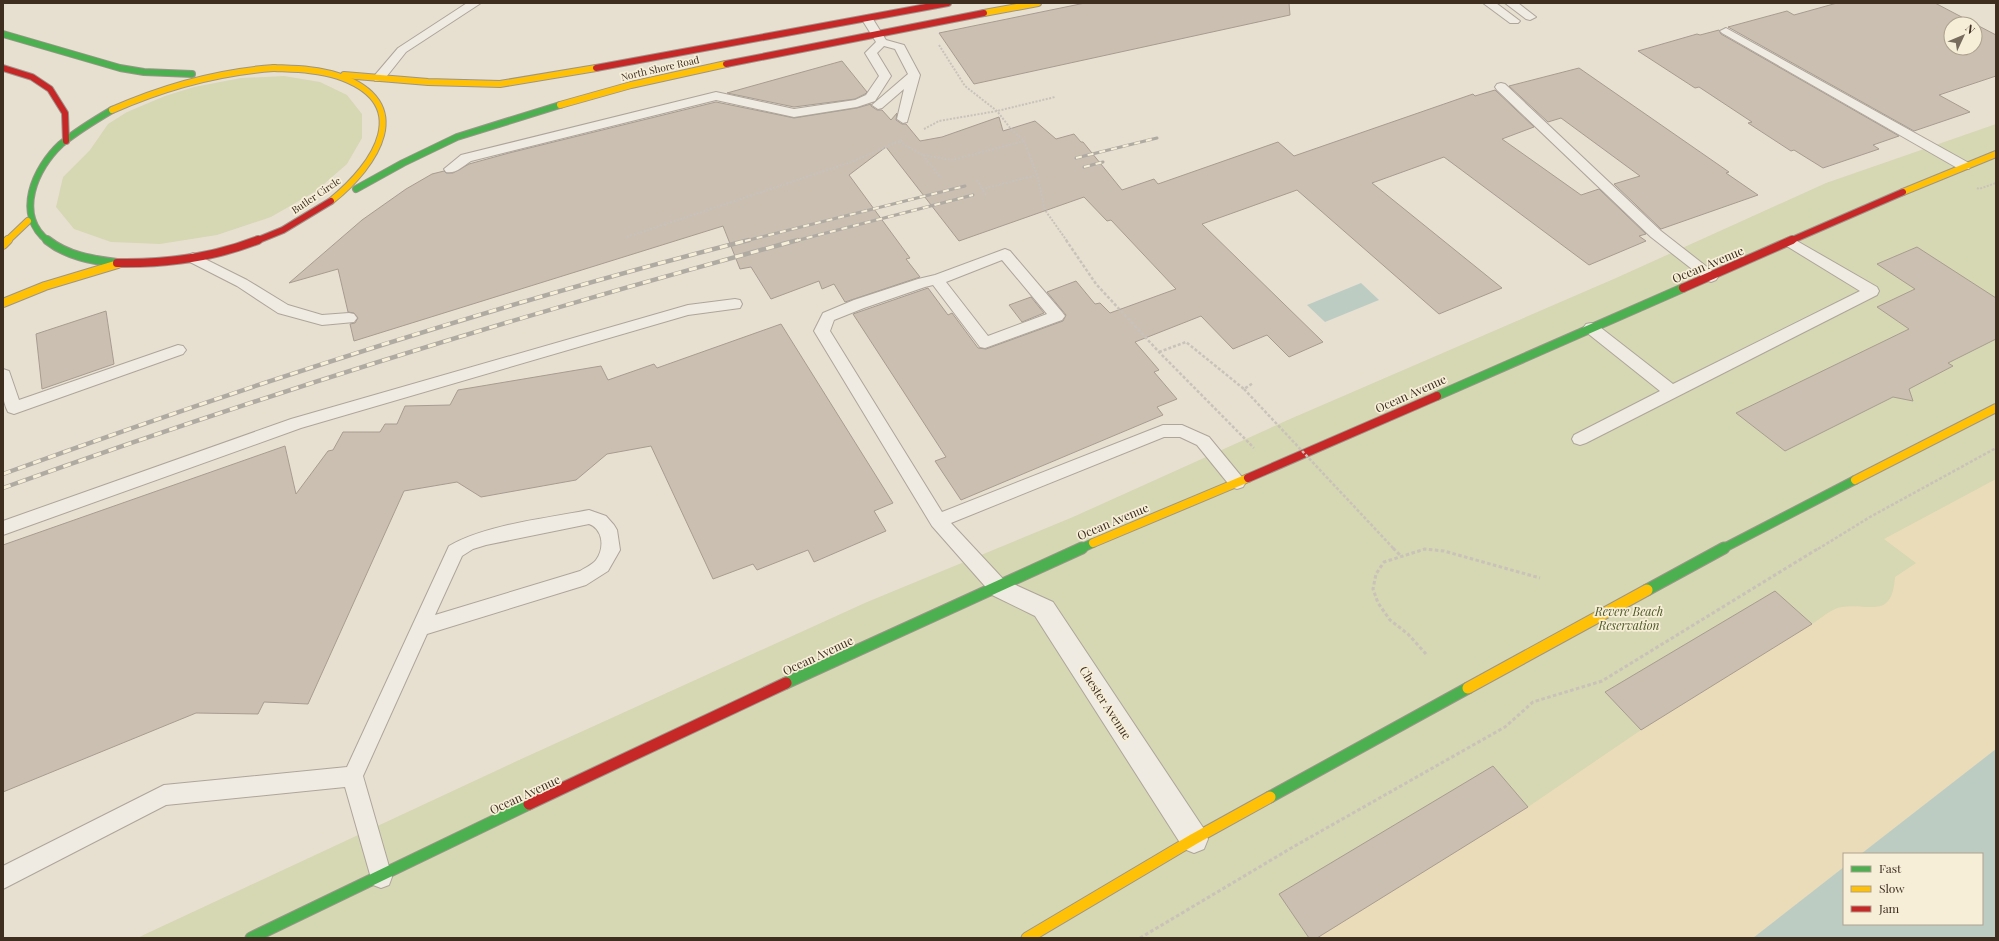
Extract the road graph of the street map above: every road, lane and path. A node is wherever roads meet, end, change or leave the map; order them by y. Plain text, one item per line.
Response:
1 (475, 3) edge
2 (948, 3) edge
3 (1038, 3) edge
4 (1490, 3) edge
5 (1511, 3) edge
6 (1530, 17) dead end
7 (867, 18) junction
8 (1514, 21) dead end
9 (1726, 31) dead end
10 (3, 34) edge
11 (879, 38) junction
12 (936, 40) dead end
13 (3, 68) edge
14 (327, 73) junction
15 (213, 75) junction
16 (914, 75) junction
17 (379, 78) junction
18 (1501, 87) dead end
19 (1055, 97) dead end
20 (878, 106) dead end
21 (997, 111) junction
22 (903, 119) dead end
23 (919, 132) dead end
24 (905, 138) dead end
25 (66, 141) junction
26 (1024, 141) junction
27 (898, 142) junction
28 (1996, 154) edge
29 (923, 155) junction
30 (1964, 166) junction
31 (451, 169) dead end
32 (1036, 175) junction
33 (941, 178) dead end
34 (977, 180) dead end
35 (982, 189) junction
36 (986, 195) dead end
37 (308, 216) junction
38 (28, 221) junction
39 (627, 237) dead end
40 (1790, 242) junction
41 (3, 245) edge
42 (193, 258) junction
43 (118, 264) junction
44 (1711, 277) junction
45 (937, 280) junction
46 (3, 303) edge
47 (735, 304) dead end
48 (349, 318) dead end
49 (1591, 328) junction
50 (178, 350) dead end
51 (1159, 352) junction
52 (3, 375) edge
53 (1253, 383) dead end
54 (1244, 389) junction
55 (1672, 392) junction
56 (1996, 408) edge
57 (1580, 439) dead end
58 (1996, 448) edge
59 (1274, 468) junction
60 (1237, 482) junction
61 (938, 521) junction
62 (3, 528) edge
63 (1401, 556) junction
64 (1540, 578) dead end
65 (998, 586) junction
66 (420, 628) junction
67 (1426, 654) dead end
68 (353, 776) junction
69 (1194, 839) junction
70 (381, 876) junction
71 (3, 878) edge
72 (252, 938) edge
73 (1027, 938) edge
74 (1140, 938) edge

1 - 17 lane
2 - 7 main road, North Shore Road
3 - 11 main road, North Shore Road
4 - 8 lane
5 - 6 lane
7 - 11 lane
7 - 17 main road, North Shore Road
9 - 30 lane
10 - 15 main road
11 - 16 lane
11 - 31 lane
11 - 37 main road, North Shore Road
12 - 21 path
13 - 25 main road
14 - 15 main road, Butler Circle
14 - 17 main road, North Shore Road
14 - 37 main road, Butler Circle
15 - 25 main road, Butler Circle
16 - 20 lane
16 - 22 lane
18 - 44 lane
19 - 21 path
21 - 23 path
21 - 26 path
24 - 27 path
25 - 38 main road, Butler Circle
26 - 29 path
26 - 32 path
27 - 29 path
27 - 39 path
28 - 30 main road, Ocean Avenue
29 - 33 path
30 - 40 main road, Ocean Avenue
32 - 35 path
32 - 51 path
34 - 35 path
35 - 36 path
37 - 42 main road, Butler Circle
38 - 41 main road
38 - 43 main road, Butler Circle
40 - 44 main road, Ocean Avenue
40 - 55 lane
42 - 43 main road, Butler Circle
42 - 48 lane
43 - 46 main road
44 - 49 main road, Ocean Avenue
45 - 45 lane
45 - 61 lane
47 - 62 lane
49 - 55 lane
49 - 59 main road, Ocean Avenue
50 - 52 lane
51 - 54 path
51 - 59 path
53 - 54 path
54 - 63 path, bridge
55 - 57 lane
56 - 69 main road
58 - 74 path
59 - 60 main road, Ocean Avenue
60 - 61 lane
60 - 65 main road, Ocean Avenue
61 - 65 lane
63 - 64 path
63 - 67 path
65 - 69 street, Chester Avenue
65 - 70 main road, Ocean Avenue
66 - 66 lane
66 - 68 lane
68 - 70 lane
68 - 71 lane
69 - 73 main road
70 - 72 main road, Ocean Avenue

